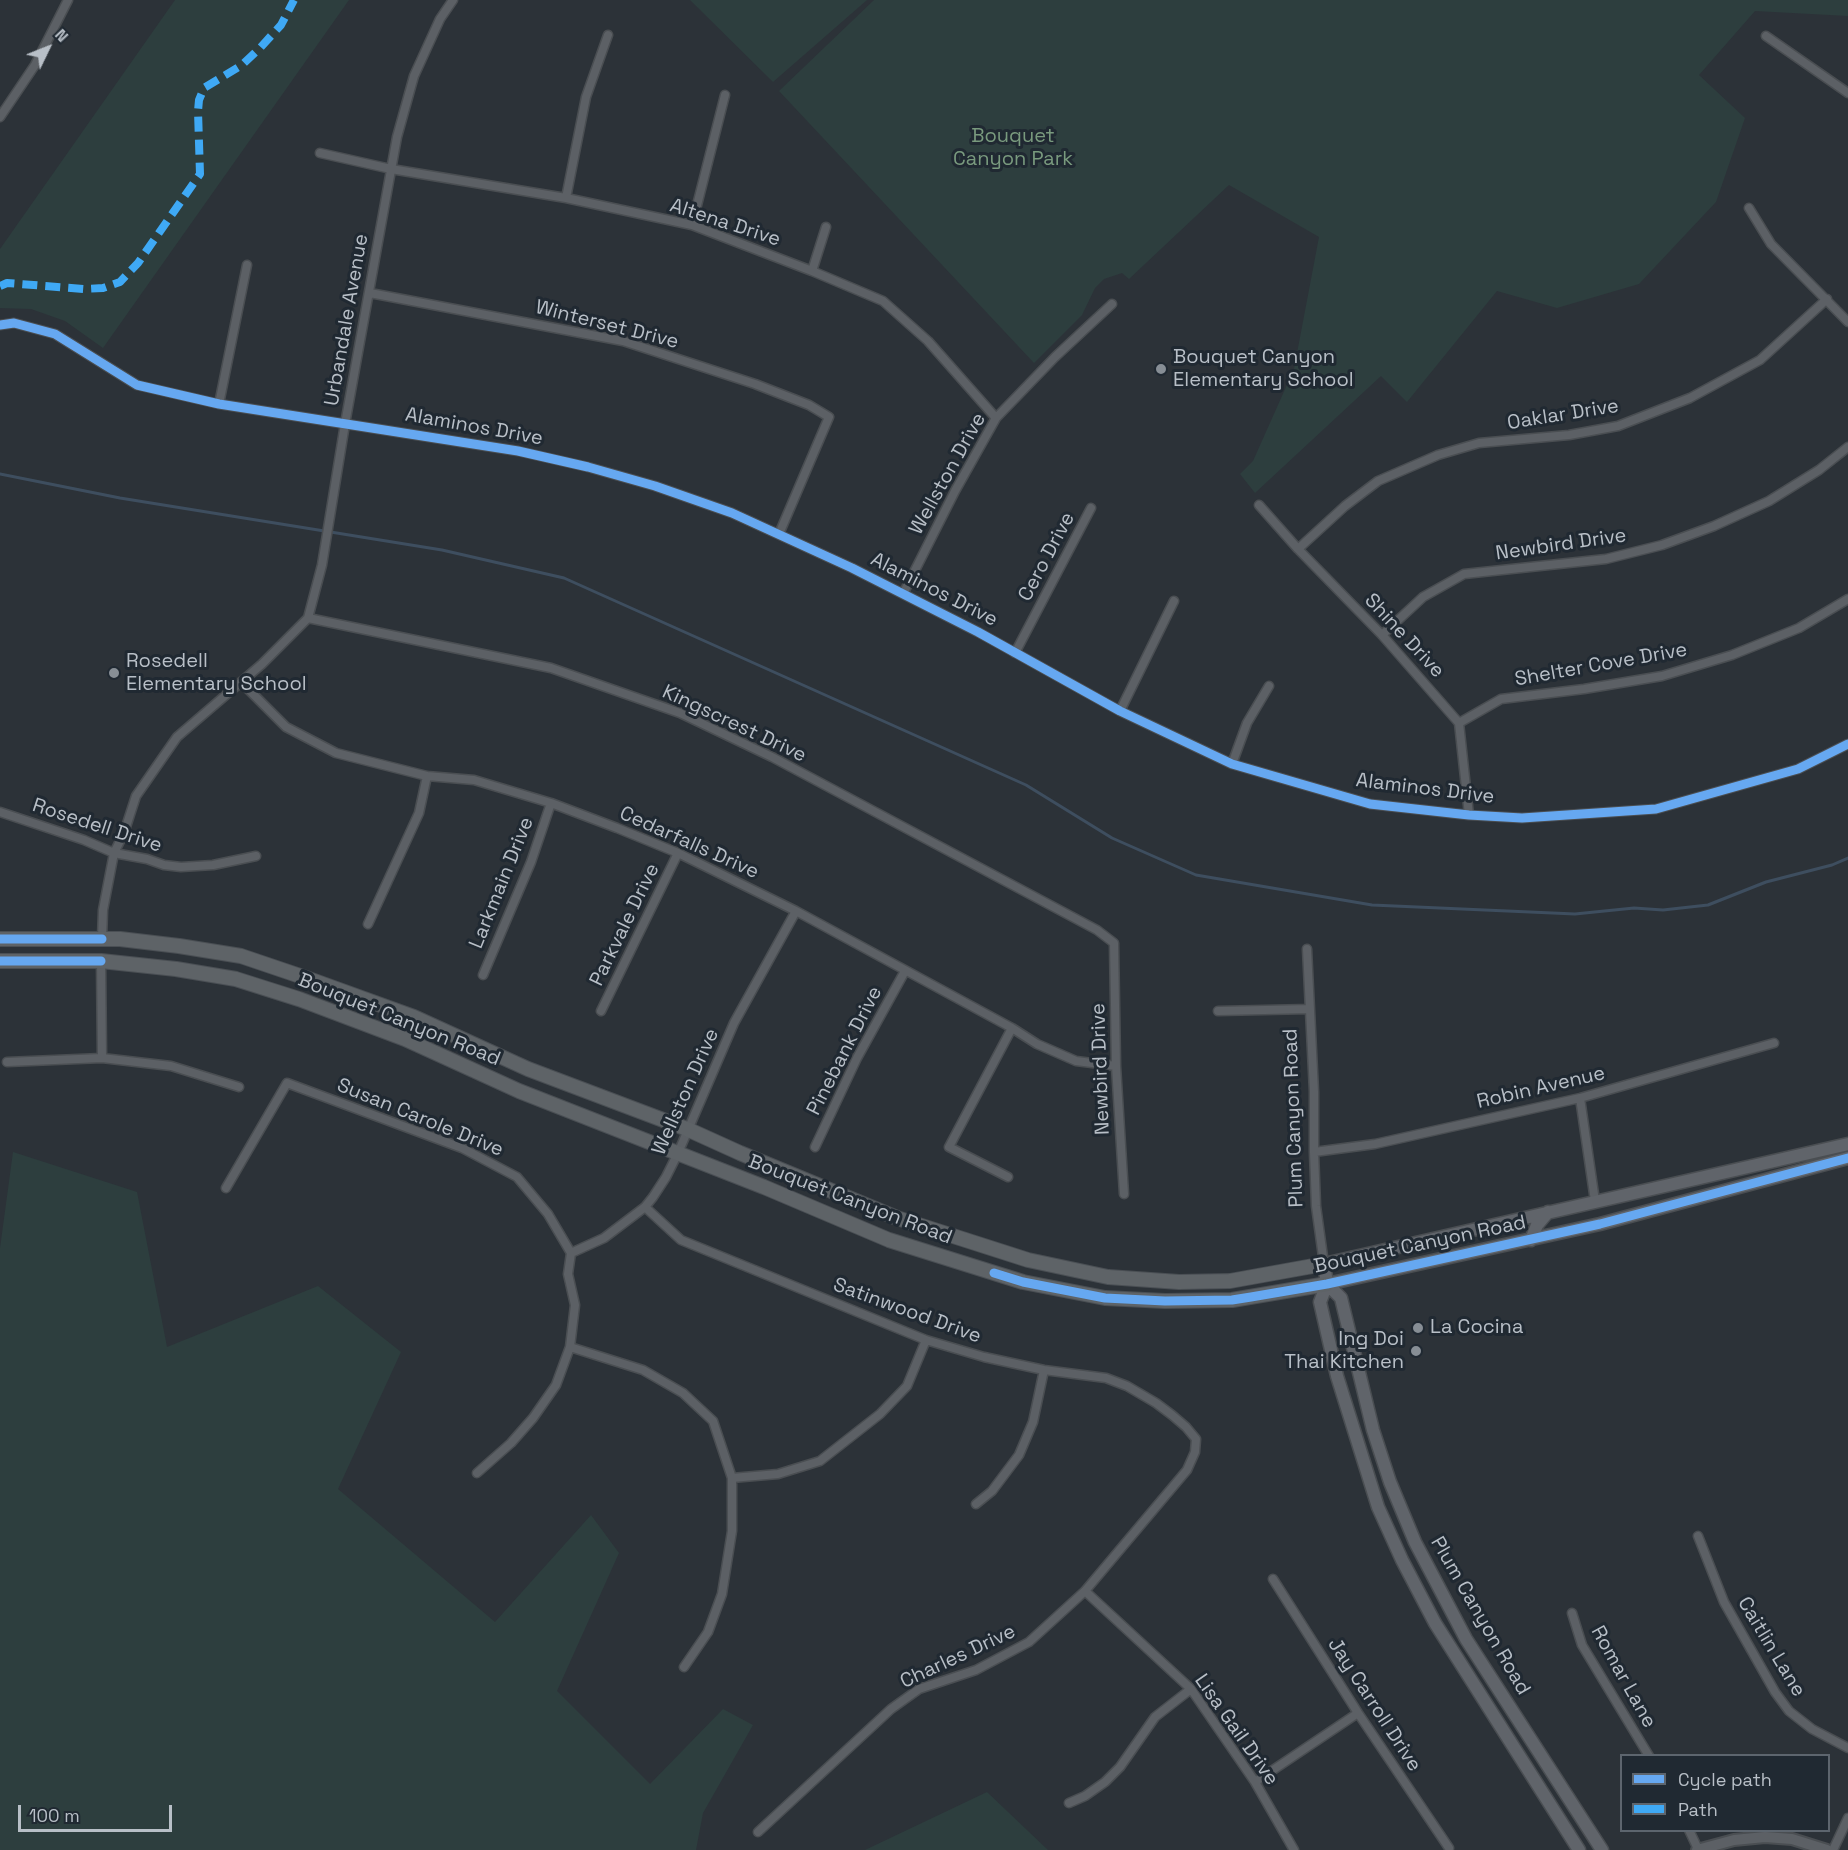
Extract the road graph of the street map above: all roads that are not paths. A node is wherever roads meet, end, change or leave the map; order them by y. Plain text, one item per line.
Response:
1 (68, 0) edge
2 (453, 0) edge
3 (608, 35) dead end
4 (1766, 36) dead end
5 (1848, 93) edge
6 (725, 95) dead end
7 (0, 117) edge
8 (320, 153) dead end
9 (391, 169) junction
10 (566, 198) junction
11 (1749, 207) dead end
12 (692, 225) junction
13 (826, 227) dead end
14 (247, 265) dead end
15 (812, 271) junction
16 (370, 293) junction
17 (1827, 299) junction
18 (1112, 304) dead end
19 (1848, 322) edge
20 (0, 325) edge
21 (219, 404) junction
22 (996, 418) junction
23 (345, 424) junction
24 (1848, 447) edge
25 (1259, 506) dead end
26 (1091, 508) dead end
27 (780, 534) junction
28 (1298, 549) junction
29 (903, 594) junction
30 (1848, 599) edge
31 (1174, 601) dead end
32 (308, 618) junction
33 (1382, 635) junction
34 (1015, 653) junction
35 (241, 682) junction
36 (1269, 686) dead end
37 (1120, 711) junction
38 (1460, 723) junction
39 (1848, 744) edge
40 (1232, 764) junction
41 (427, 776) junction
42 (551, 803) junction
43 (0, 812) edge
44 (1469, 815) junction
45 (114, 852) junction
46 (678, 853) junction
47 (256, 856) dead end
48 (796, 910) junction
49 (368, 924) dead end
50 (0, 939) edge
51 (102, 939) junction
52 (1114, 943) joint
53 (1307, 949) dead end
54 (0, 961) edge
55 (101, 961) junction
56 (905, 971) junction
57 (483, 975) dead end
58 (1310, 1009) junction
59 (601, 1011) dead end
60 (1218, 1011) dead end
61 (1012, 1028) junction
62 (1774, 1044) dead end
63 (102, 1058) junction
64 (7, 1062) dead end
65 (1116, 1066) junction
66 (239, 1088) dead end
67 (1580, 1098) junction
68 (687, 1129) junction
69 (1848, 1144) edge
70 (815, 1147) dead end
71 (678, 1152) junction
72 (1314, 1152) junction
73 (1848, 1158) edge
74 (1008, 1177) dead end
75 (1691, 1180) junction
76 (226, 1188) dead end
77 (1124, 1194) dead end
78 (1695, 1199) junction
79 (1595, 1201) junction
80 (645, 1207) junction
81 (1548, 1212) junction
82 (1531, 1240) junction
83 (571, 1252) junction
84 (1324, 1264) junction
85 (1327, 1284) junction
86 (926, 1340) junction
87 (570, 1347) junction
88 (1044, 1370) junction
89 (1196, 1439) joint
90 (477, 1473) dead end
91 (732, 1478) junction
92 (976, 1504) dead end
93 (1698, 1536) dead end
94 (1273, 1579) dead end
95 (1085, 1591) junction
96 (1572, 1613) dead end
97 (684, 1667) dead end
98 (1191, 1689) junction
99 (1358, 1713) junction
100 (1848, 1748) edge
101 (1648, 1754) edge
102 (1255, 1782) junction
103 (1069, 1803) dead end
104 (1848, 1818) edge
105 (758, 1832) dead end
106 (1690, 1832) edge
107 (1449, 1848) dead end
108 (1294, 1850) edge
109 (1579, 1850) edge
110 (1602, 1850) edge
111 (1698, 1850) edge
112 (1827, 1850) edge
113 (1833, 1850) edge

1 - 7 street
2 - 9 street, Urbandale Avenue
3 - 10 street
4 - 5 street
6 - 12 street
8 - 9 street, Altena Drive
9 - 10 street, Altena Drive
9 - 16 street, Urbandale Avenue
10 - 12 street, Altena Drive
11 - 17 street
12 - 15 street, Altena Drive
13 - 15 street
14 - 21 street
15 - 22 street, Altena Drive
16 - 23 street, Urbandale Avenue
16 - 27 street, Winterset Drive
17 - 19 street
17 - 28 street, Oaklar Drive
18 - 22 street, Wellston Drive
20 - 21 street, Alaminos Drive
21 - 23 street, Alaminos Drive
22 - 29 street, Wellston Drive
23 - 27 street, Alaminos Drive
23 - 32 street, Urbandale Avenue
24 - 33 street, Newbird Drive
25 - 28 street, Shine Drive
26 - 34 street, Cero Drive
27 - 29 street, Alaminos Drive
28 - 33 street, Shine Drive
29 - 34 street, Alaminos Drive
30 - 38 street, Shelter Cove Drive
31 - 37 street
32 - 35 street
32 - 52 street, Kingscrest Drive
33 - 38 street, Shine Drive
34 - 37 street, Alaminos Drive
35 - 41 street, Cedarfalls Drive
35 - 45 street
36 - 40 street
37 - 40 street, Alaminos Drive
38 - 44 street
39 - 44 street, Alaminos Drive
40 - 44 street, Alaminos Drive
41 - 42 street, Cedarfalls Drive
41 - 49 street
42 - 46 street, Cedarfalls Drive
42 - 57 street, Larkmain Drive
43 - 45 street, Rosedell Drive
45 - 47 street, Rosedell Drive
45 - 51 street
46 - 48 street, Cedarfalls Drive
46 - 59 street, Parkvale Drive
48 - 56 street, Cedarfalls Drive
48 - 68 street, Wellston Drive
50 - 51 main road, Bouquet Canyon Road
51 - 55 main road
51 - 68 main road, Bouquet Canyon Road
52 - 65 street, Newbird Drive
53 - 58 street, Plum Canyon Road
54 - 55 main road, Bouquet Canyon Road
55 - 63 street
55 - 71 main road, Bouquet Canyon Road
56 - 61 street, Cedarfalls Drive
56 - 70 street, Pinebank Drive
58 - 60 street
58 - 72 street, Plum Canyon Road
61 - 65 street, Cedarfalls Drive
61 - 74 street
62 - 67 street, Robin Avenue
63 - 64 street
63 - 66 street
65 - 77 street, Newbird Drive
67 - 72 street, Robin Avenue
67 - 79 street
68 - 71 street, Wellston Drive
68 - 84 main road, Bouquet Canyon Road
69 - 75 main road, Bouquet Canyon Road
71 - 80 street, Wellston Drive
71 - 85 main road, Bouquet Canyon Road
72 - 84 street, Plum Canyon Road
73 - 78 main road, Bouquet Canyon Road
75 - 78 main road
75 - 79 main road, Bouquet Canyon Road
76 - 83 street, Susan Carole Drive
78 - 82 main road, Bouquet Canyon Road
79 - 81 main road, Bouquet Canyon Road
80 - 83 street, Wellston Drive
80 - 86 street, Satinwood Drive
81 - 82 main road
81 - 84 main road, Bouquet Canyon Road
82 - 85 main road, Bouquet Canyon Road
83 - 87 street
84 - 85 main road, Plum Canyon Road
85 - 109 main road, Plum Canyon Road
85 - 110 main road, Plum Canyon Road
86 - 88 street, Satinwood Drive
86 - 91 street
87 - 90 street
87 - 91 street
88 - 89 street, Satinwood Drive
88 - 92 street
89 - 95 street, Charles Drive
91 - 97 street
93 - 100 street, Caitlin Lane
94 - 99 street, Jay Carroll Drive
95 - 98 street, Lisa Gail Drive
95 - 105 street, Charles Drive
96 - 101 street, Romar Lane
98 - 102 street, Lisa Gail Drive
98 - 103 street
99 - 102 street
99 - 107 street, Jay Carroll Drive
102 - 108 street, Lisa Gail Drive
104 - 113 street
106 - 111 street
111 - 112 street

